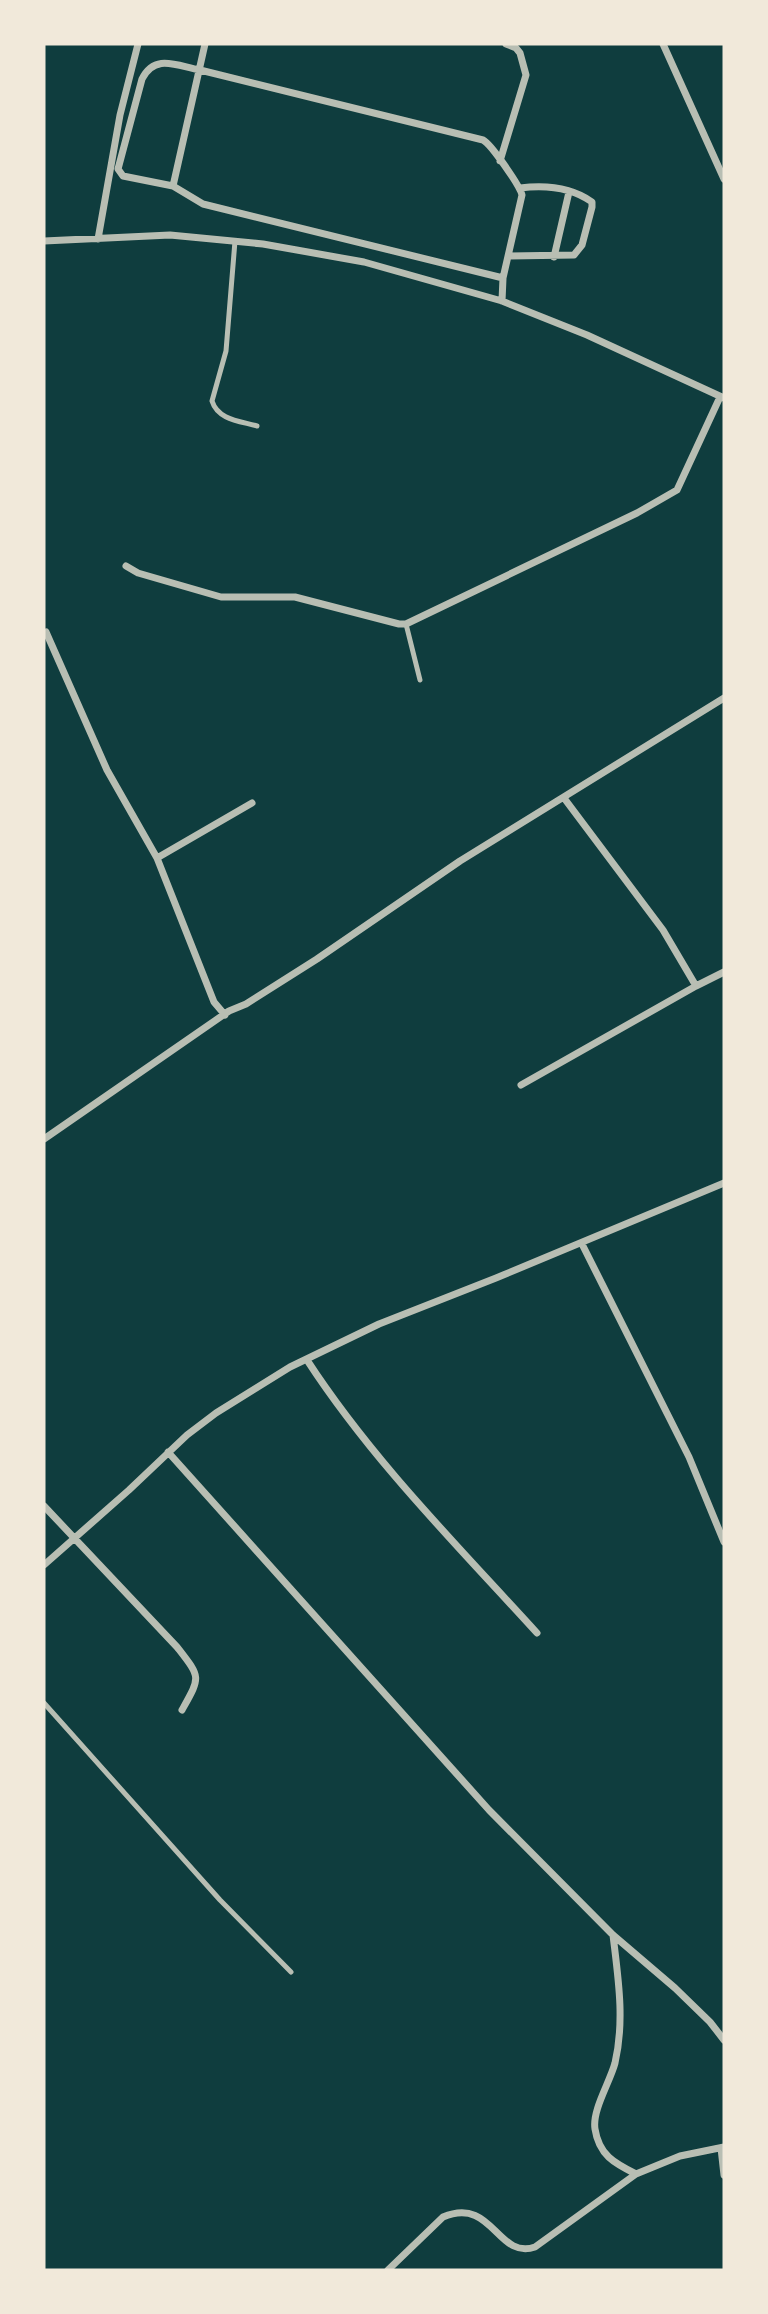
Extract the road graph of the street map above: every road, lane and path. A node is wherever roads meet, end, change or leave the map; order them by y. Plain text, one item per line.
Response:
1 (138, 44) edge
2 (205, 44) edge
3 (506, 44) edge
4 (663, 44) edge
5 (200, 70) junction
6 (500, 161) junction
7 (724, 179) edge
8 (173, 186) junction
9 (520, 188) junction
10 (569, 191) junction
11 (98, 239) junction
12 (44, 240) edge
13 (235, 240) junction
14 (509, 256) junction
15 (554, 257) junction
16 (503, 278) junction
17 (502, 301) junction
18 (722, 398) edge
19 (257, 426) dead end
20 (126, 566) dead end
21 (406, 624) junction
22 (46, 632) dead end
23 (421, 680) dead end
24 (724, 698) edge
25 (564, 798) junction
26 (252, 803) dead end
27 (157, 858) junction
28 (724, 972) edge
29 (696, 986) junction
30 (225, 1015) junction
31 (521, 1085) dead end
32 (44, 1139) edge
33 (724, 1183) edge
34 (582, 1244) junction
35 (307, 1360) junction
36 (168, 1452) junction
37 (44, 1506) edge
38 (73, 1538) junction
39 (724, 1542) edge
40 (44, 1565) edge
41 (537, 1633) dead end
42 (44, 1703) edge
43 (182, 1710) dead end
44 (613, 1935) junction
45 (291, 1972) dead end
46 (724, 2040) edge
47 (723, 2148) edge
48 (636, 2174) junction
49 (724, 2175) edge
50 (388, 2270) edge

1 - 11 street
2 - 5 street
3 - 6 street
4 - 7 street
5 - 6 street
5 - 8 street
5 - 8 street
6 - 9 street
8 - 16 street
9 - 10 street
9 - 14 street
10 - 15 street
10 - 15 street
11 - 12 street
11 - 13 street
13 - 17 street
13 - 19 lane
14 - 15 street
14 - 16 street
16 - 17 street
17 - 18 street
18 - 21 street
20 - 21 street
21 - 23 lane
22 - 27 street
24 - 25 street
25 - 29 street
25 - 30 street
26 - 27 street
27 - 30 street
28 - 29 street
29 - 31 street
30 - 32 street
33 - 34 street
34 - 35 street
34 - 39 street
35 - 36 street
35 - 41 street
36 - 38 street
36 - 44 street
37 - 38 street
38 - 40 street
38 - 43 street
42 - 45 lane
44 - 46 street
44 - 48 street
47 - 48 street
47 - 49 street
48 - 50 street

